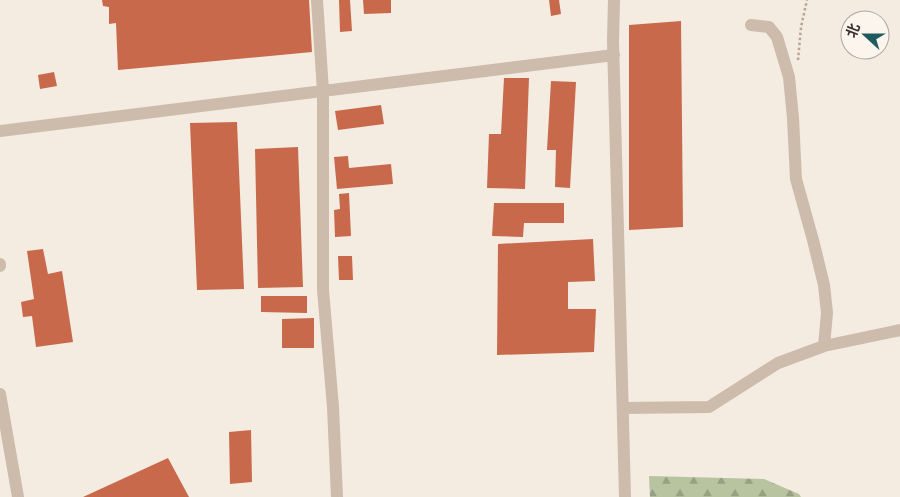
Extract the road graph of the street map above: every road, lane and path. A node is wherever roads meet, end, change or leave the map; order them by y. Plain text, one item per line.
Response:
1 (317, 0) edge
2 (614, 0) edge
3 (806, 0) edge
4 (751, 24) dead end
5 (614, 55) junction
6 (789, 77) junction
7 (323, 91) junction
8 (0, 131) edge
9 (900, 330) edge
10 (824, 346) junction
11 (0, 394) edge
12 (622, 408) junction
13 (18, 497) edge
14 (337, 497) edge
15 (625, 497) edge

1 - 7 street
2 - 5 street
3 - 6 path
4 - 6 street
5 - 7 street
5 - 12 street
6 - 10 street
7 - 8 street
7 - 14 street
9 - 10 street
10 - 12 street
11 - 13 street
12 - 15 street

